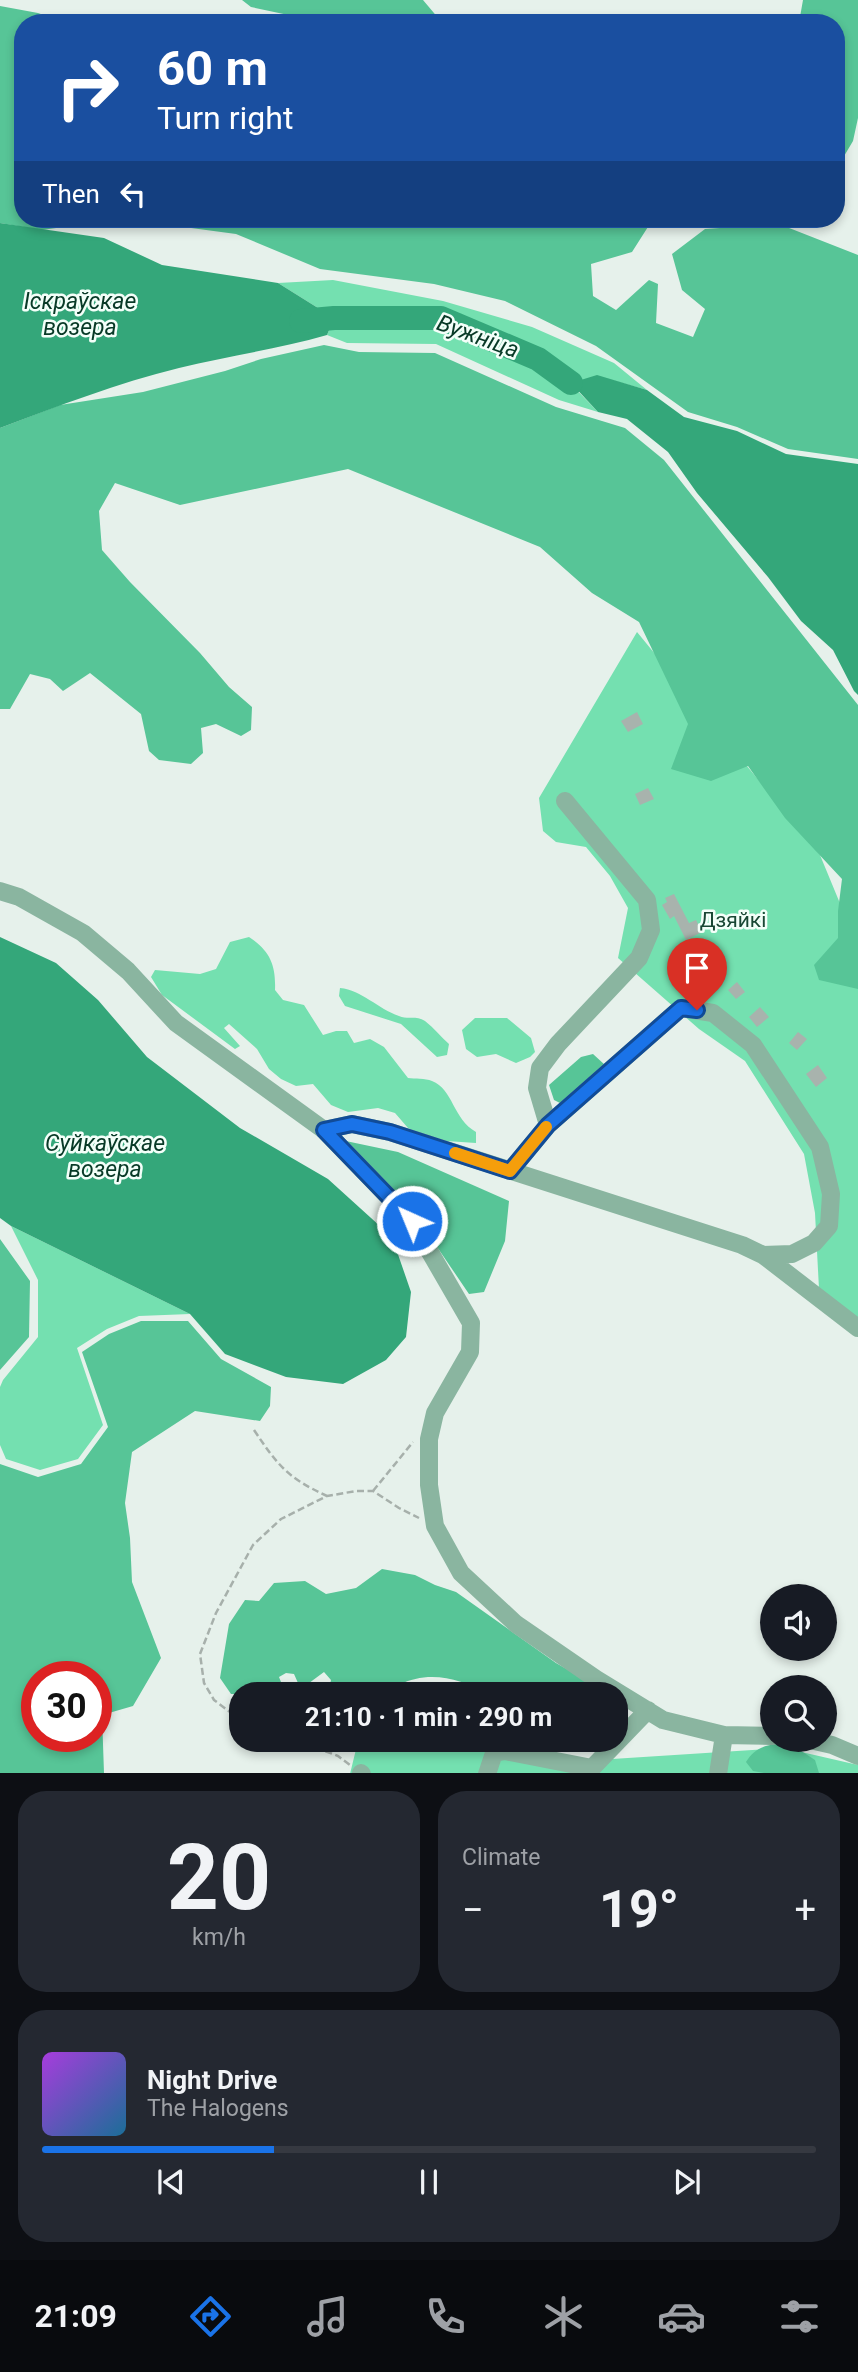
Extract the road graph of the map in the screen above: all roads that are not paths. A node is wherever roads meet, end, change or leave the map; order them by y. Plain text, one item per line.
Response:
1 (565, 801) dead end
2 (0, 891) edge
3 (548, 1125) junction
4 (324, 1130) junction
5 (510, 1171) junction
6 (763, 1255) junction
7 (858, 1328) edge
8 (648, 1710) junction
9 (724, 1735) junction
10 (760, 1736) edge
11 (837, 1747) edge
12 (858, 1756) edge
13 (590, 1771) edge
14 (486, 1773) edge
15 (718, 1773) edge

1 - 3 street
2 - 4 street
3 - 5 street
3 - 6 street
4 - 5 street
4 - 8 street
5 - 6 street
6 - 7 street
8 - 9 street
8 - 13 street
9 - 10 street
9 - 15 street
11 - 12 street
13 - 14 street

